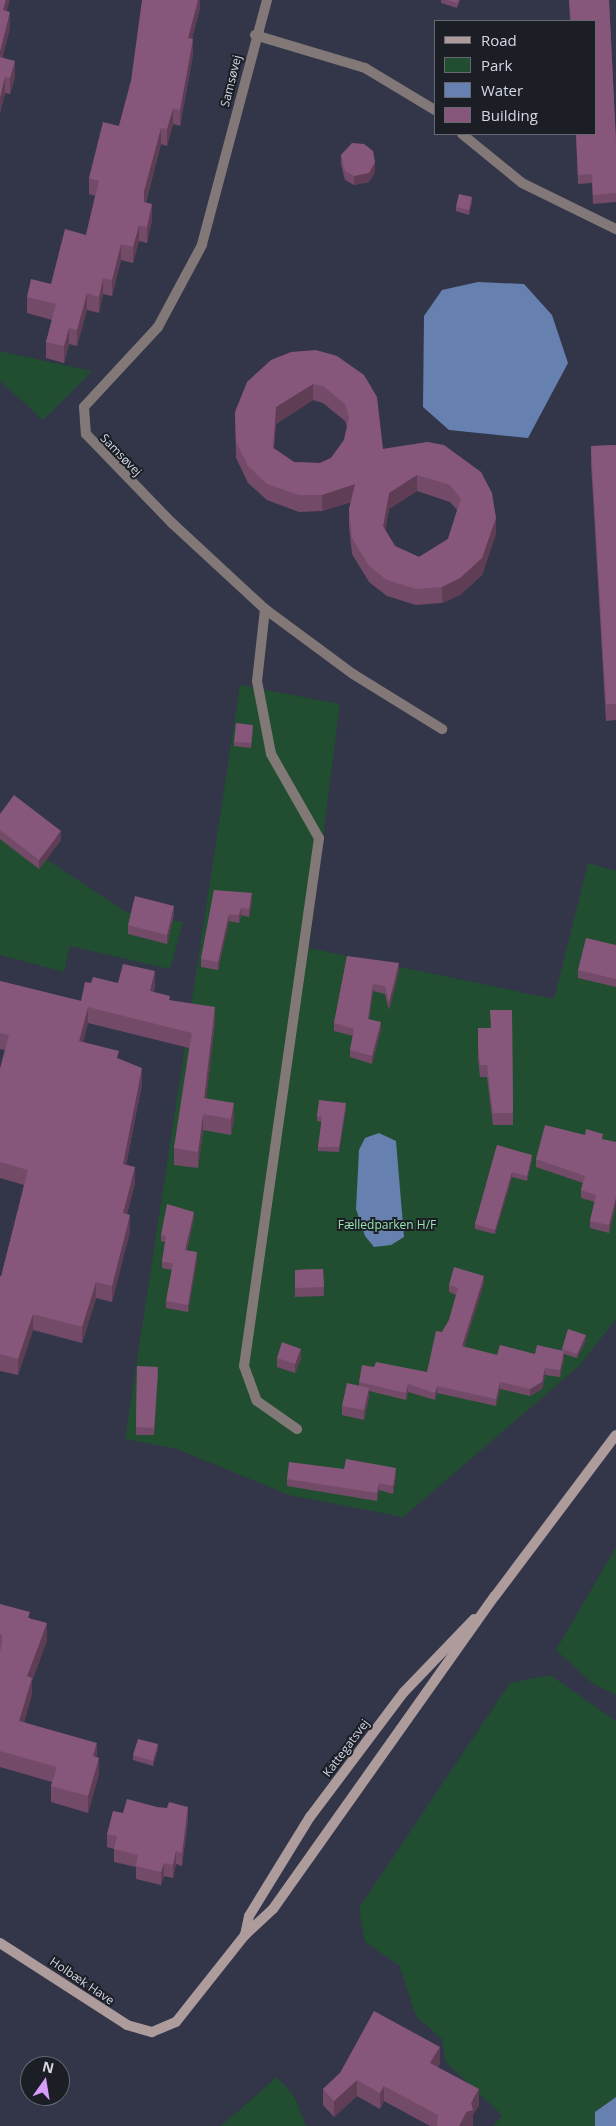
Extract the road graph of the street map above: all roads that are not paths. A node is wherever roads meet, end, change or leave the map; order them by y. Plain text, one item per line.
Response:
1 (266, 0) edge
2 (255, 35) junction
3 (434, 109) edge
4 (463, 135) edge
5 (616, 229) edge
6 (265, 609) junction
7 (442, 729) dead end
8 (297, 1429) dead end
9 (616, 1435) edge
10 (495, 1596) junction
11 (245, 1935) junction
12 (0, 1943) edge
13 (152, 2032) joint

1 - 2 street, Samsøvej
2 - 3 street
2 - 6 street, Samsøvej
4 - 5 street
6 - 7 street, Samsøvej
6 - 8 street
9 - 10 street, Kattegatsvej
10 - 11 street, Kattegatsvej
10 - 11 street, Kattegatsvej
11 - 13 street, Kattegatsvej
12 - 13 street, Holbæk Have

